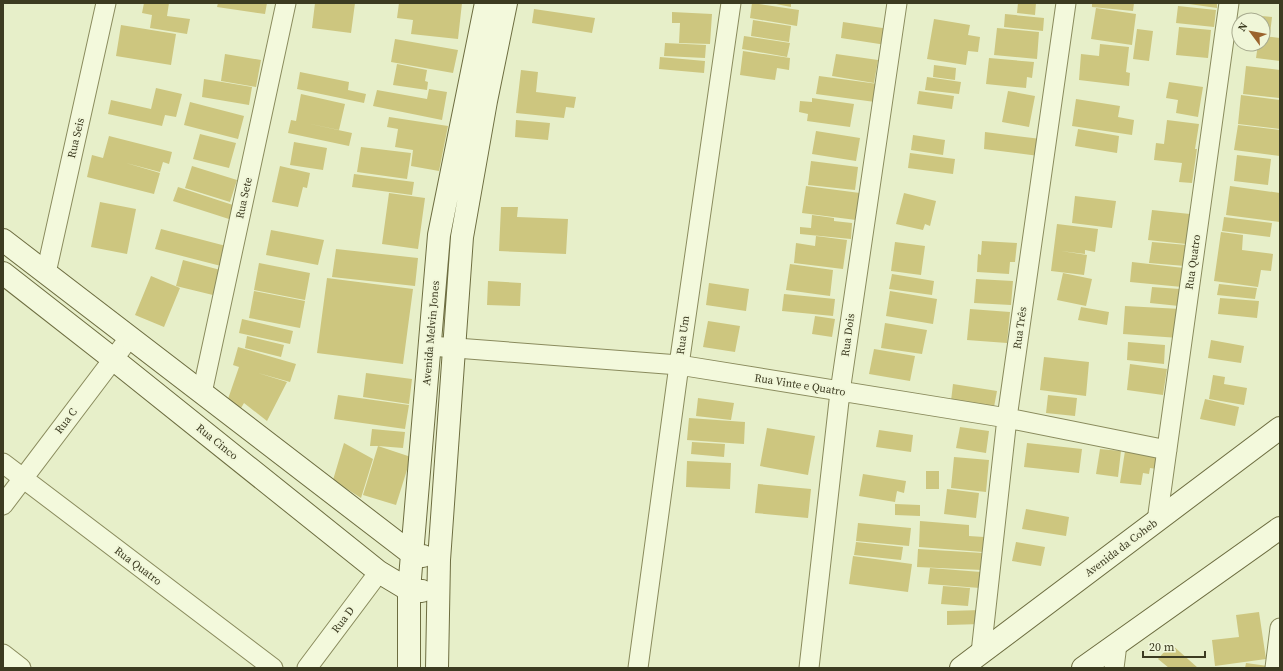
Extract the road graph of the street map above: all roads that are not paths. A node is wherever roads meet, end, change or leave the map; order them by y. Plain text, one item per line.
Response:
1 (106, 3) edge
2 (286, 3) edge
3 (486, 3) edge
4 (506, 3) edge
5 (731, 3) edge
6 (897, 3) edge
7 (1066, 3) edge
8 (1229, 3) edge
9 (3, 240) edge
10 (3, 273) edge
11 (46, 273) junction
12 (130, 337) junction
13 (430, 346) junction
14 (454, 349) junction
15 (113, 359) junction
16 (679, 365) junction
17 (840, 392) junction
18 (202, 393) junction
19 (1007, 418) junction
20 (1280, 428) edge
21 (1167, 450) junction
22 (3, 463) edge
23 (22, 479) junction
24 (3, 505) edge
25 (1157, 521) junction
26 (1280, 528) edge
27 (412, 554) junction
28 (439, 560) junction
29 (379, 572) junction
30 (409, 590) junction
31 (439, 594) junction
32 (1280, 628) edge
33 (1117, 644) junction
34 (981, 653) junction
35 (3, 654) edge
36 (21, 668) edge
37 (273, 668) edge
38 (308, 668) edge
39 (409, 668) edge
40 (437, 668) edge
41 (638, 668) edge
42 (809, 668) edge
43 (961, 668) edge
44 (1083, 668) edge
45 (1114, 668) edge
46 (1275, 668) edge

1 - 11 street, Rua Seis
2 - 18 street, Rua Sete
3 - 13 main road, Avenida Melvin Jones
4 - 14 main road
5 - 16 street, Rua Um
6 - 17 street, Rua Dois
7 - 19 street, Rua Três
8 - 21 street, Rua Quatro
9 - 11 main road
10 - 15 main road, Rua Cinco
11 - 12 main road
12 - 15 street, Rua C
12 - 18 main road
13 - 14 street, Rua Vinte e Quatro
13 - 27 main road, Avenida Melvin Jones
14 - 16 street, Rua Vinte e Quatro
14 - 28 main road
15 - 23 street, Rua C
15 - 29 main road, Rua Cinco
16 - 17 street, Rua Vinte e Quatro
16 - 41 street, Rua Um
17 - 19 street, Rua Vinte e Quatro
17 - 42 street, Rua Dois
18 - 27 main road
19 - 21 street, Rua Vinte e Quatro
19 - 34 street, Rua Três
20 - 25 main road, Avenida da Coheb
21 - 25 street, Rua Quatro
22 - 23 street, Rua Quatro
23 - 24 street, Rua C
23 - 37 street, Rua Quatro
25 - 34 main road, Avenida da Coheb
26 - 33 main road
27 - 28 main road
27 - 30 main road, Avenida Melvin Jones
28 - 31 main road
29 - 30 main road, Rua Cinco
29 - 38 street, Rua D
30 - 31 main road, Rua Cinco
30 - 39 main road, Avenida Melvin Jones
31 - 40 main road
32 - 46 street
33 - 44 main road
33 - 45 street
34 - 43 main road, Avenida da Coheb
35 - 36 street

